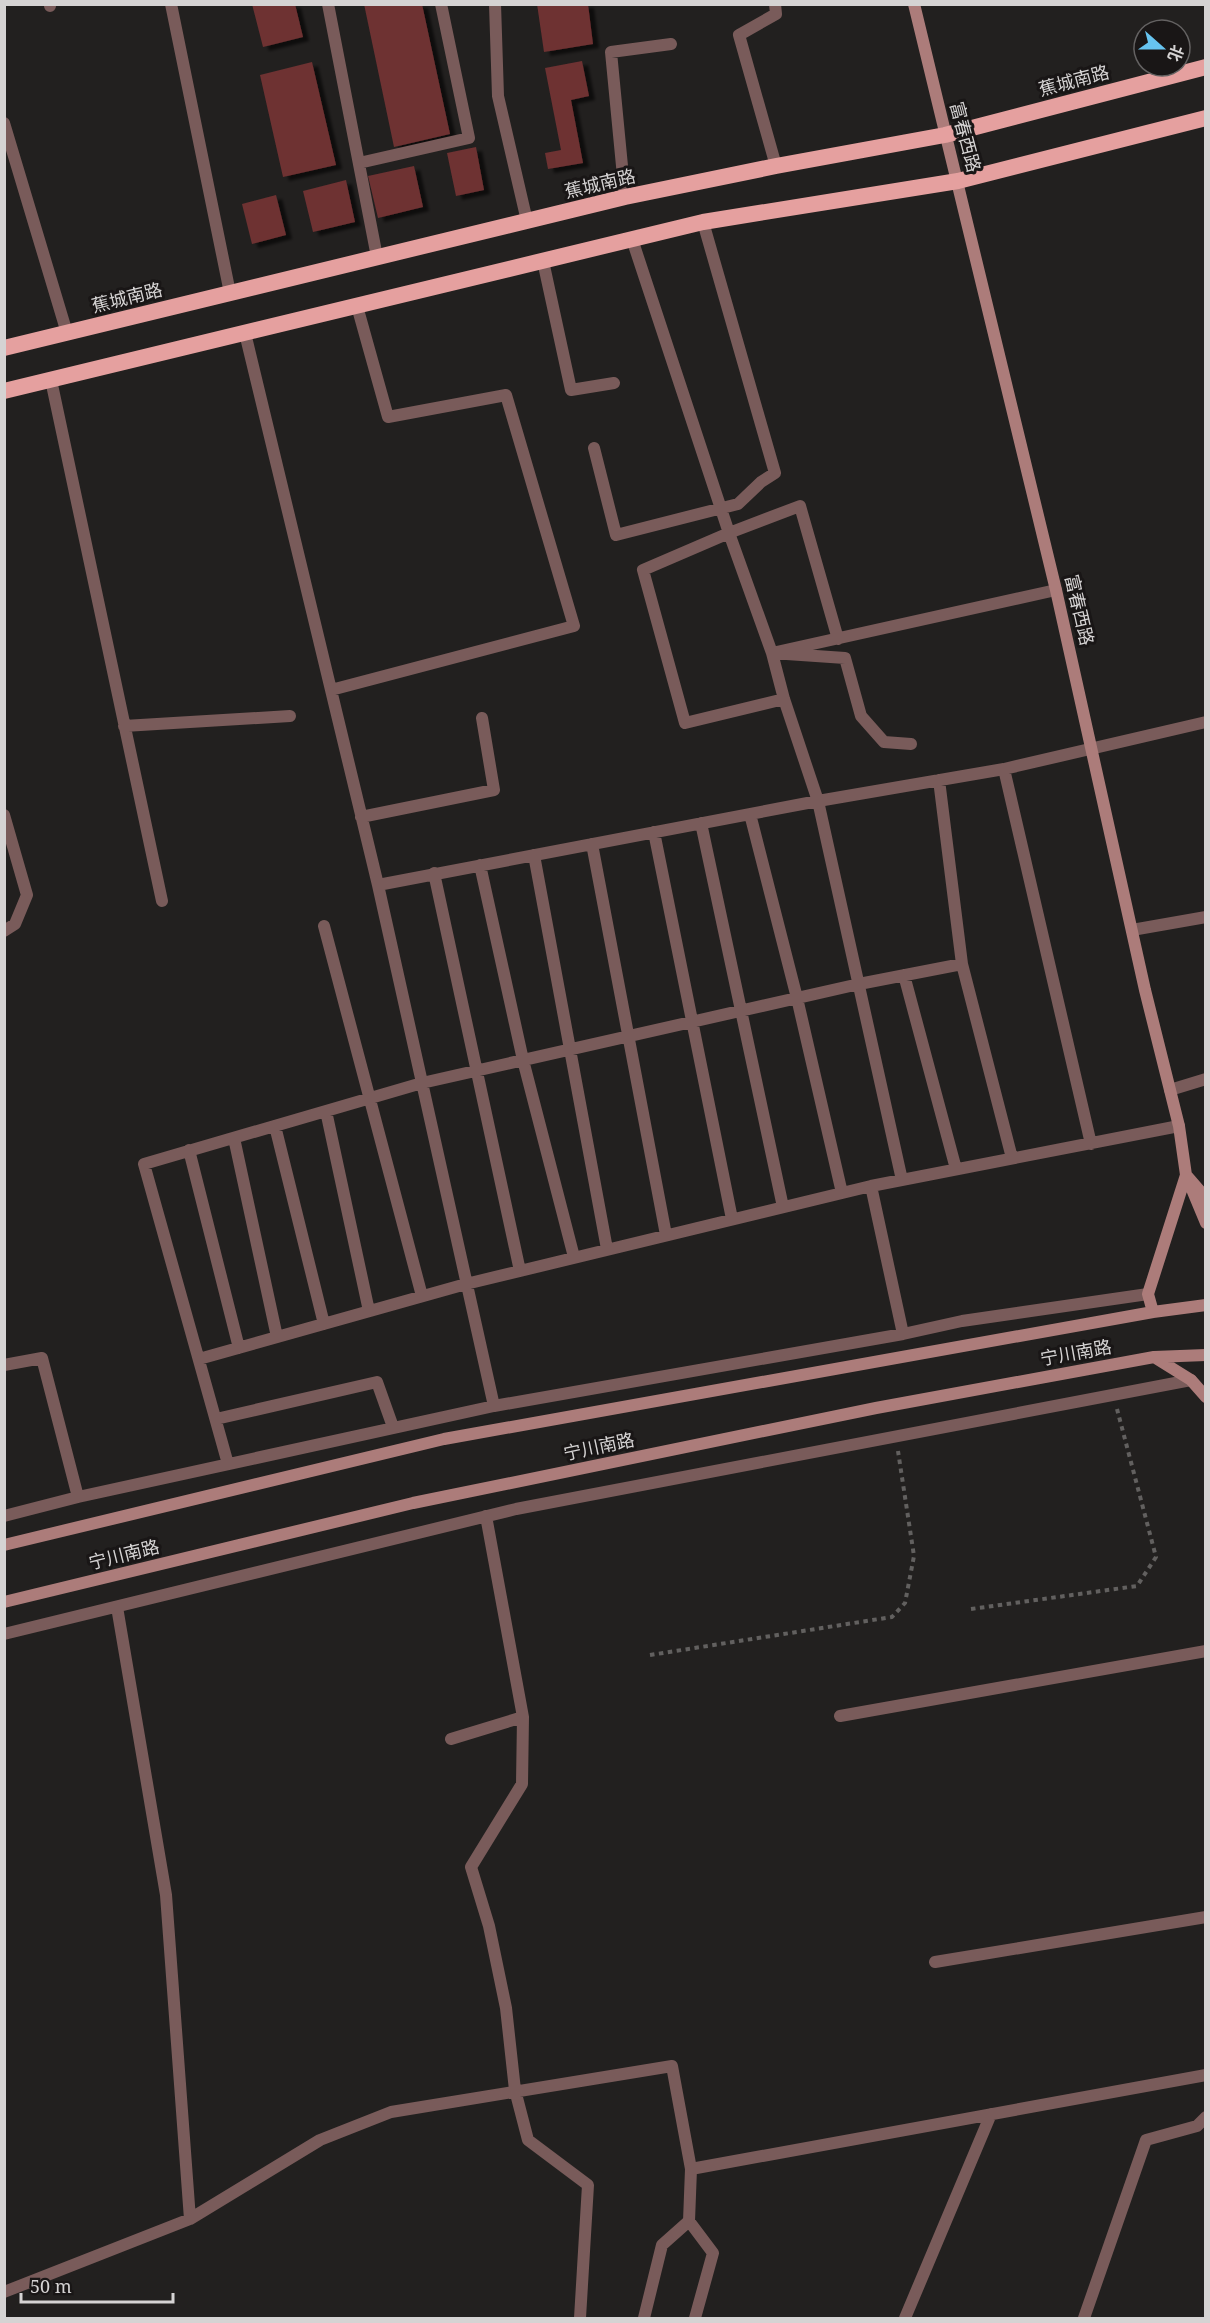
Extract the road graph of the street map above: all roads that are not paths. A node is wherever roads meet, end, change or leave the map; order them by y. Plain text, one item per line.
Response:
1 (171, 4) edge
2 (328, 4) edge
3 (441, 4) edge
4 (495, 4) edge
5 (775, 4) edge
6 (914, 4) edge
7 (671, 44) dead end
8 (1206, 67) edge
9 (1206, 118) edge
10 (4, 123) edge
11 (945, 135) junction
12 (359, 163) junction
13 (776, 166) junction
14 (958, 182) junction
15 (625, 197) junction
16 (527, 221) junction
17 (703, 222) junction
18 (632, 239) junction
19 (377, 257) junction
20 (543, 261) junction
21 (230, 293) junction
22 (357, 306) junction
23 (67, 333) junction
24 (245, 333) junction
25 (4, 348) edge
26 (51, 380) junction
27 (614, 383) dead end
28 (4, 391) edge
29 (594, 448) dead end
30 (721, 507) junction
31 (729, 533) junction
32 (1056, 590) junction
33 (838, 639) junction
34 (772, 653) junction
35 (331, 690) junction
36 (784, 699) junction
37 (290, 716) dead end
38 (482, 718) dead end
39 (1206, 722) edge
40 (124, 726) junction
41 (911, 744) dead end
42 (1092, 749) junction
43 (1004, 769) junction
44 (939, 780) junction
45 (818, 801) junction
46 (750, 814) junction
47 (4, 815) edge
48 (362, 817) junction
49 (701, 823) junction
50 (654, 832) junction
51 (592, 844) junction
52 (534, 855) junction
53 (480, 865) junction
54 (434, 873) junction
55 (378, 885) junction
56 (162, 901) dead end
57 (1206, 917) edge
58 (324, 926) dead end
59 (1132, 930) junction
60 (4, 931) edge
61 (962, 964) junction
62 (904, 975) junction
63 (859, 984) junction
64 (796, 998) junction
65 (742, 1010) junction
66 (693, 1021) junction
67 (629, 1036) junction
68 (572, 1049) junction
69 (523, 1059) junction
70 (478, 1070) junction
71 (1206, 1079) edge
72 (422, 1083) junction
73 (1170, 1090) junction
74 (371, 1098) junction
75 (326, 1111) junction
76 (275, 1126) junction
77 (1179, 1126) junction
78 (234, 1138) junction
79 (1091, 1144) junction
80 (189, 1150) junction
81 (1012, 1158) junction
82 (956, 1169) junction
83 (1186, 1175) junction
84 (902, 1180) junction
85 (871, 1186) junction
86 (842, 1193) junction
87 (1206, 1198) edge
88 (783, 1207) junction
89 (732, 1220) junction
90 (1206, 1223) edge
91 (666, 1235) junction
92 (607, 1249) junction
93 (574, 1257) junction
94 (520, 1271) junction
95 (466, 1284) junction
96 (1148, 1294) junction
97 (422, 1296) junction
98 (1206, 1305) edge
99 (369, 1311) junction
100 (1153, 1312) junction
101 (324, 1324) junction
102 (903, 1334) junction
103 (277, 1337) junction
104 (239, 1348) junction
105 (1206, 1354) edge
106 (1154, 1357) junction
107 (199, 1359) junction
108 (4, 1365) edge
109 (1191, 1380) junction
110 (1206, 1397) edge
111 (494, 1406) junction
112 (216, 1419) junction
113 (393, 1427) junction
114 (228, 1464) junction
115 (78, 1497) junction
116 (4, 1516) edge
117 (486, 1516) junction
118 (4, 1545) edge
119 (4, 1602) edge
120 (117, 1607) junction
121 (4, 1634) edge
122 (1206, 1651) edge
123 (840, 1716) dead end
124 (523, 1717) junction
125 (451, 1739) dead end
126 (1206, 1917) edge
127 (935, 1962) dead end
128 (1206, 2075) edge
129 (515, 2090) junction
130 (991, 2114) junction
131 (1206, 2117) edge
132 (691, 2169) junction
133 (190, 2219) junction
134 (689, 2221) junction
135 (4, 2292) edge
136 (580, 2319) edge
137 (644, 2319) edge
138 (695, 2319) edge
139 (905, 2319) edge
140 (1084, 2319) edge

1 - 21 street
2 - 12 street
3 - 12 street
4 - 16 street
5 - 13 street
6 - 11 main road, 富春西路
7 - 15 street
8 - 11 highway, 蕉城南路
9 - 14 highway
10 - 23 street
11 - 13 highway, 蕉城南路
11 - 14 main road, 富春西路
12 - 19 street
13 - 15 highway, 蕉城南路
14 - 17 highway
14 - 32 main road, 富春西路
15 - 16 highway, 蕉城南路
16 - 19 highway, 蕉城南路
17 - 18 highway
17 - 30 street
18 - 20 highway
18 - 30 street
19 - 21 highway, 蕉城南路
20 - 22 highway
20 - 27 street
21 - 23 highway, 蕉城南路
22 - 24 highway
22 - 35 street
23 - 25 highway, 蕉城南路
24 - 26 highway
24 - 35 street
26 - 28 highway
26 - 40 street
29 - 30 street
30 - 31 street
31 - 33 street
31 - 34 street
31 - 36 street
32 - 33 street
32 - 42 main road, 富春西路
33 - 34 street
34 - 36 street
34 - 41 street
35 - 48 street
36 - 45 street
37 - 40 street
38 - 48 street
39 - 42 street
40 - 56 street
42 - 43 street
42 - 59 main road, 富春西路
43 - 44 street
43 - 79 street
44 - 45 street
44 - 61 street
45 - 46 street
45 - 63 street
46 - 49 street
46 - 64 street
47 - 60 street
48 - 55 street
49 - 50 street
49 - 65 street
50 - 51 street
50 - 66 street
51 - 52 street
51 - 67 street
52 - 53 street
52 - 68 street
53 - 54 street
53 - 69 street
54 - 55 street
54 - 70 street
55 - 72 street
57 - 59 street
58 - 74 street
59 - 73 main road, 富春西路
61 - 62 street
61 - 81 street
62 - 63 street
62 - 82 street
63 - 64 street
63 - 84 street
64 - 65 street
64 - 86 street
65 - 66 street
65 - 88 street
66 - 67 street
66 - 89 street
67 - 68 street
67 - 91 street
68 - 69 street
68 - 92 street
69 - 70 street
69 - 93 street
70 - 72 street
70 - 94 street
71 - 73 street
72 - 74 street
72 - 95 street
73 - 77 main road, 富春西路
74 - 75 street
74 - 97 street
75 - 76 street
75 - 99 street
76 - 78 street
76 - 101 street
77 - 79 street
77 - 83 main road, 富春西路
78 - 80 street
78 - 103 street
79 - 81 street
80 - 104 street
80 - 107 street
81 - 82 street
82 - 84 street
83 - 87 main road
83 - 90 main road, 富春西路
83 - 96 main road
84 - 85 street
85 - 86 street
85 - 102 street
86 - 88 street
88 - 89 street
89 - 91 street
91 - 92 street
92 - 93 street
93 - 94 street
94 - 95 street
95 - 97 street
95 - 111 street
96 - 100 main road
96 - 102 street
97 - 99 street
98 - 100 main road, 宁川南路
99 - 101 street
100 - 118 main road, 宁川南路
101 - 103 street
102 - 111 street
103 - 104 street
104 - 107 street
105 - 106 main road, 宁川南路
106 - 109 main road
106 - 119 main road, 宁川南路
107 - 112 street
108 - 115 street
109 - 110 main road
109 - 117 street
111 - 113 street
112 - 113 street
112 - 114 street
113 - 114 street
114 - 115 street
115 - 116 street
117 - 120 street
117 - 124 street
120 - 121 street
120 - 133 street
122 - 123 street
124 - 125 street
124 - 129 street
126 - 127 street
128 - 130 street
129 - 132 street
129 - 133 street
129 - 136 street
130 - 132 street
130 - 139 street
131 - 140 street
132 - 134 street
133 - 135 street
134 - 137 street
134 - 138 street

